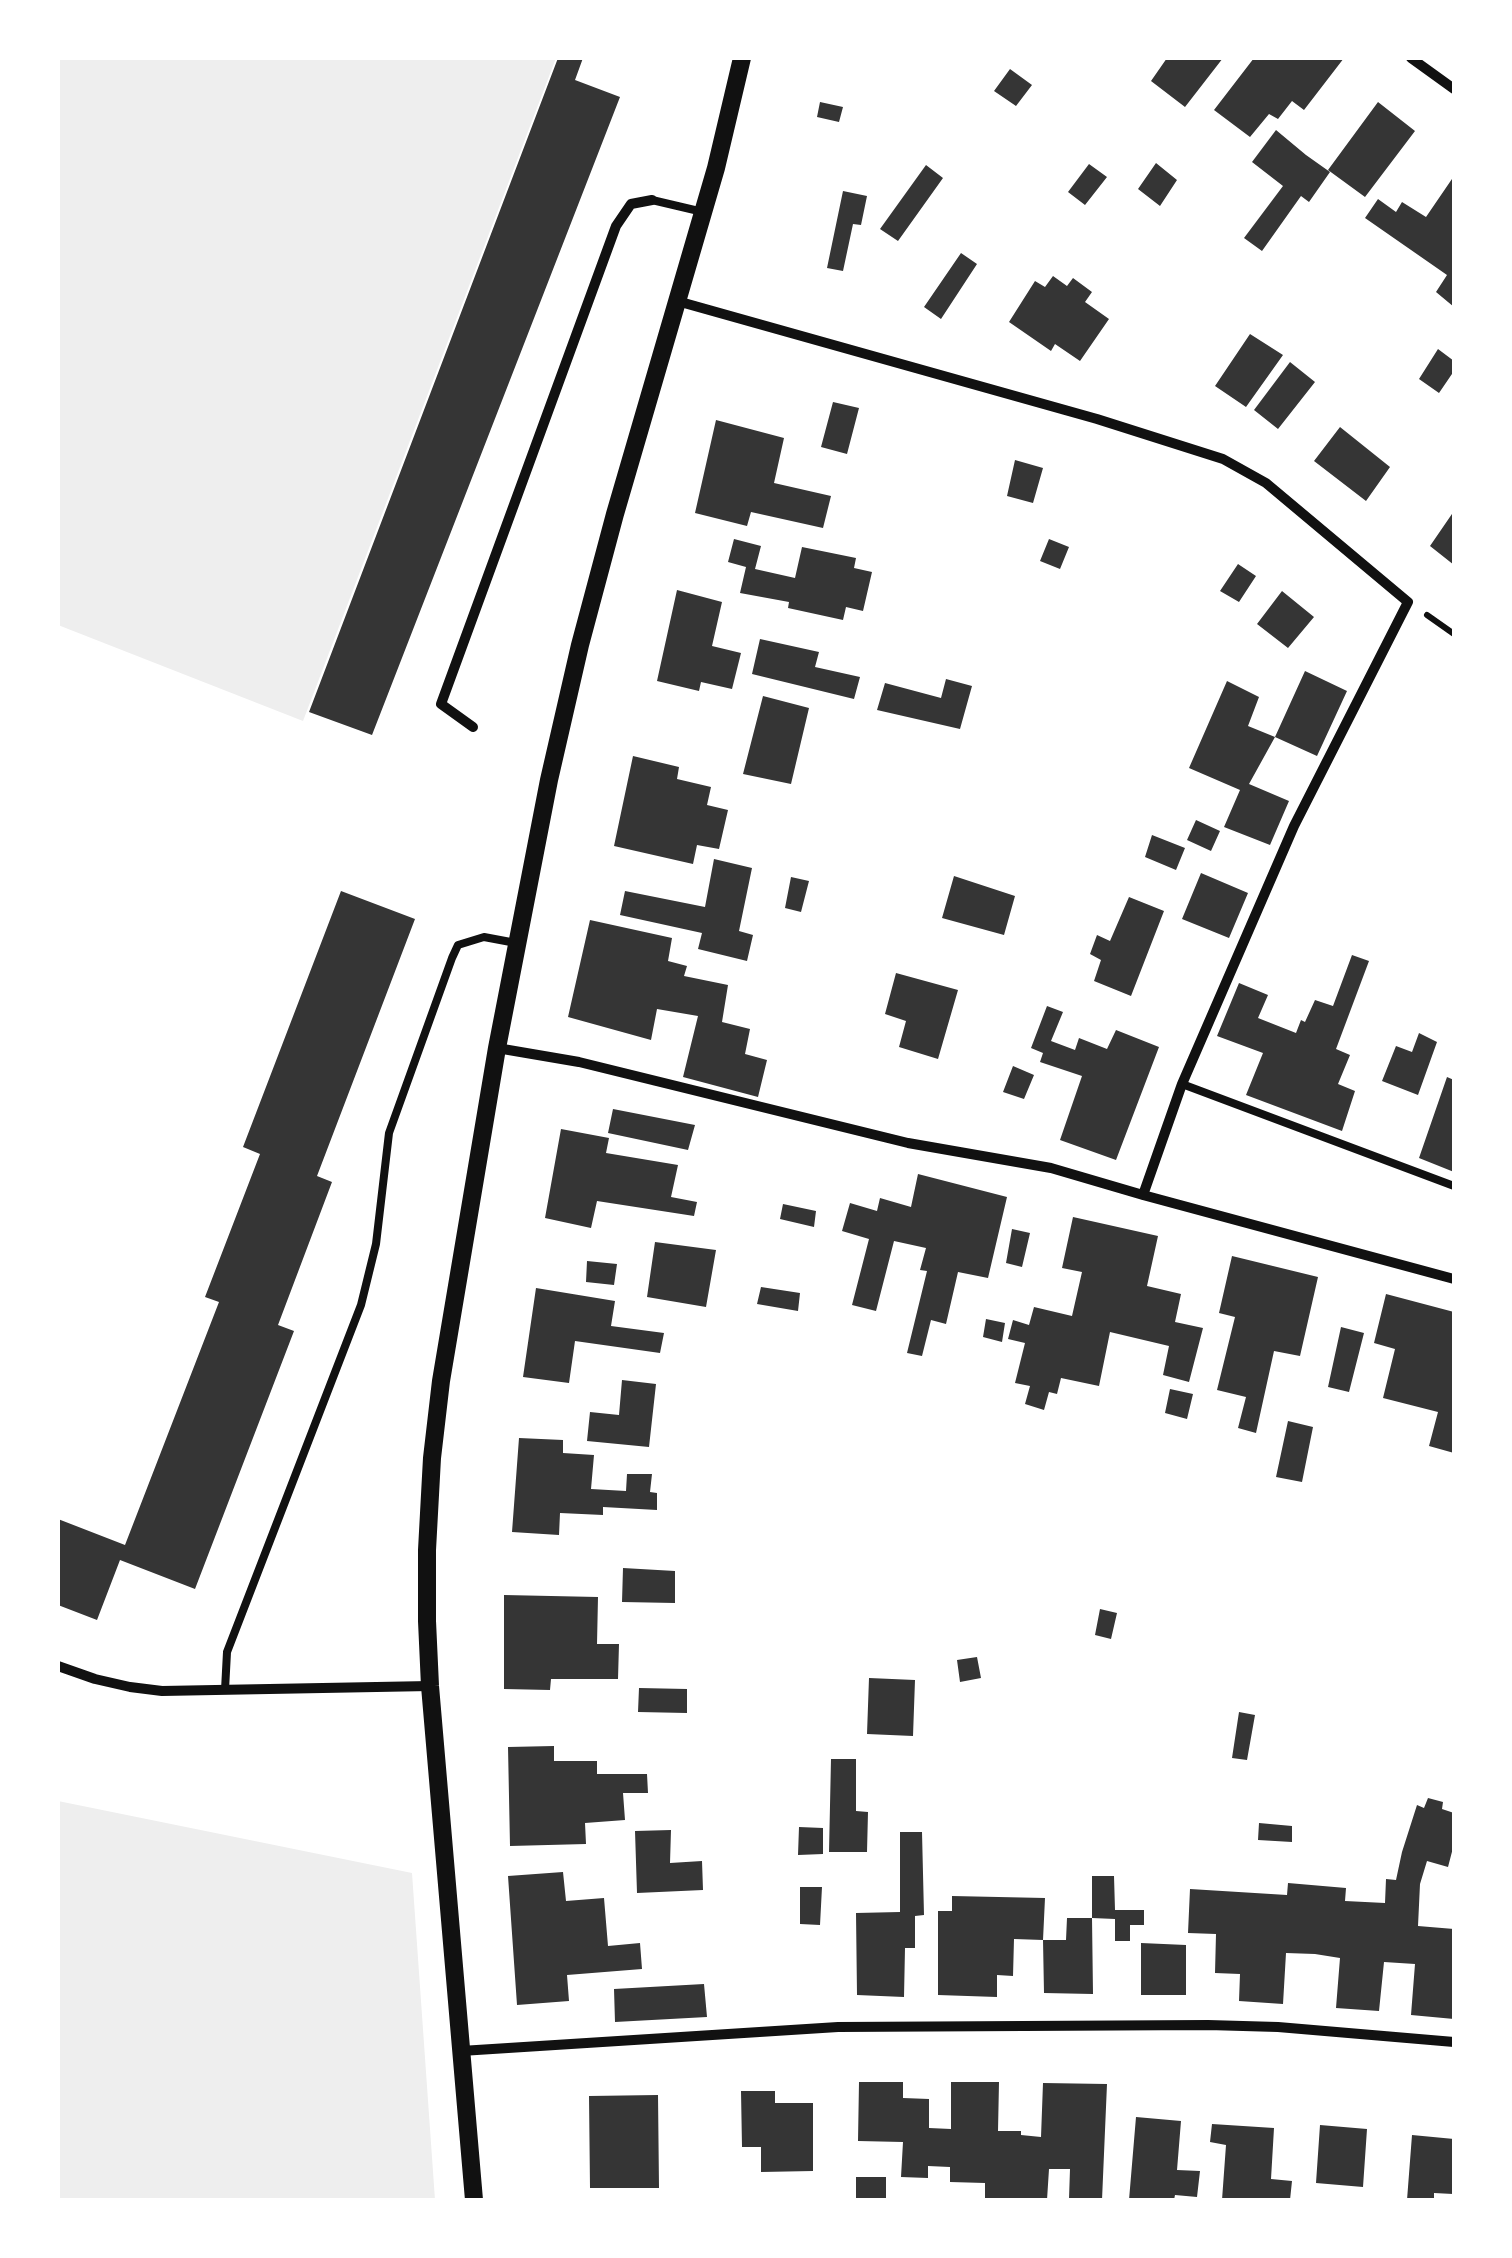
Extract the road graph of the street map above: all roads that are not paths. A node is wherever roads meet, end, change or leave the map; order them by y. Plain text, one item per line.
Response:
1 (742, 58) edge
2 (1411, 58) edge
3 (1454, 89) edge
4 (652, 200) joint
5 (703, 212) junction
6 (678, 301) junction
7 (473, 727) dead end
8 (516, 943) junction
9 (497, 1048) junction
10 (1182, 1084) junction
11 (1454, 1186) edge
12 (1143, 1195) junction
13 (1454, 1278) edge
14 (58, 1666) edge
15 (430, 1686) junction
16 (225, 1690) junction
17 (1454, 2042) edge
18 (461, 2052) junction
19 (474, 2200) edge

1 - 5 street
2 - 3 street
4 - 5 lane
4 - 7 street
5 - 6 street
6 - 8 street
6 - 10 street
8 - 9 street
8 - 16 lane
9 - 12 street
9 - 15 street
10 - 11 lane
10 - 12 street
12 - 13 street
14 - 16 street
15 - 16 street
15 - 18 street
17 - 18 street
18 - 19 street

